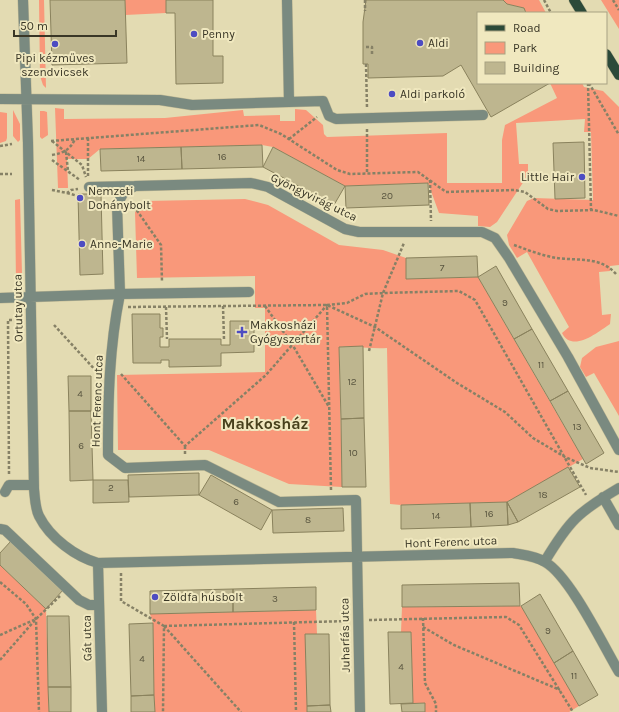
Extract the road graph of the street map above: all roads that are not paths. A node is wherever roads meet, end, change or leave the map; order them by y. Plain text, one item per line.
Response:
1 (23, 0) edge
2 (287, 0) edge
3 (574, 0) edge
4 (584, 0) edge
5 (582, 12) edge
6 (583, 12) edge
7 (607, 56) edge
8 (619, 76) edge
9 (0, 99) edge
10 (26, 100) junction
11 (289, 102) junction
12 (483, 115) dead end
13 (89, 186) road end
14 (135, 186) junction
15 (249, 292) dead end
16 (120, 294) junction
17 (30, 297) junction
18 (0, 298) edge
19 (619, 450) edge
20 (34, 485) junction
21 (7, 488) road end
22 (619, 488) edge
23 (603, 497) junction
24 (619, 524) edge
25 (0, 529) edge
26 (356, 558) junction
27 (545, 561) junction
28 (98, 563) junction
29 (121, 563) joint
30 (99, 605) junction
31 (619, 672) edge
32 (102, 712) edge
33 (360, 712) edge

1 - 10 street, Ortutay utca
2 - 11 street
3 - 5 main road
4 - 6 main road
7 - 8 main road
9 - 10 street
10 - 11 street
10 - 17 street, Ortutay utca
11 - 12 street
13 - 14 street
14 - 16 street, Gyöngyvirág utca
14 - 19 street, Gyöngyvirág utca
15 - 16 street
16 - 17 street
16 - 26 street, Hont Ferenc utca
17 - 18 street
17 - 20 street, Ortutay utca
20 - 21 street
20 - 28 street, Ortutay utca
22 - 23 street
23 - 24 street
23 - 27 street
25 - 30 street
26 - 27 street, Hont Ferenc utca
26 - 29 street, Hont Ferenc utca
26 - 33 street, Juharfás utca
27 - 31 street, Hont Ferenc utca
28 - 29 street, Ortutay utca
28 - 30 street, Gát utca
30 - 32 street, Gát utca

